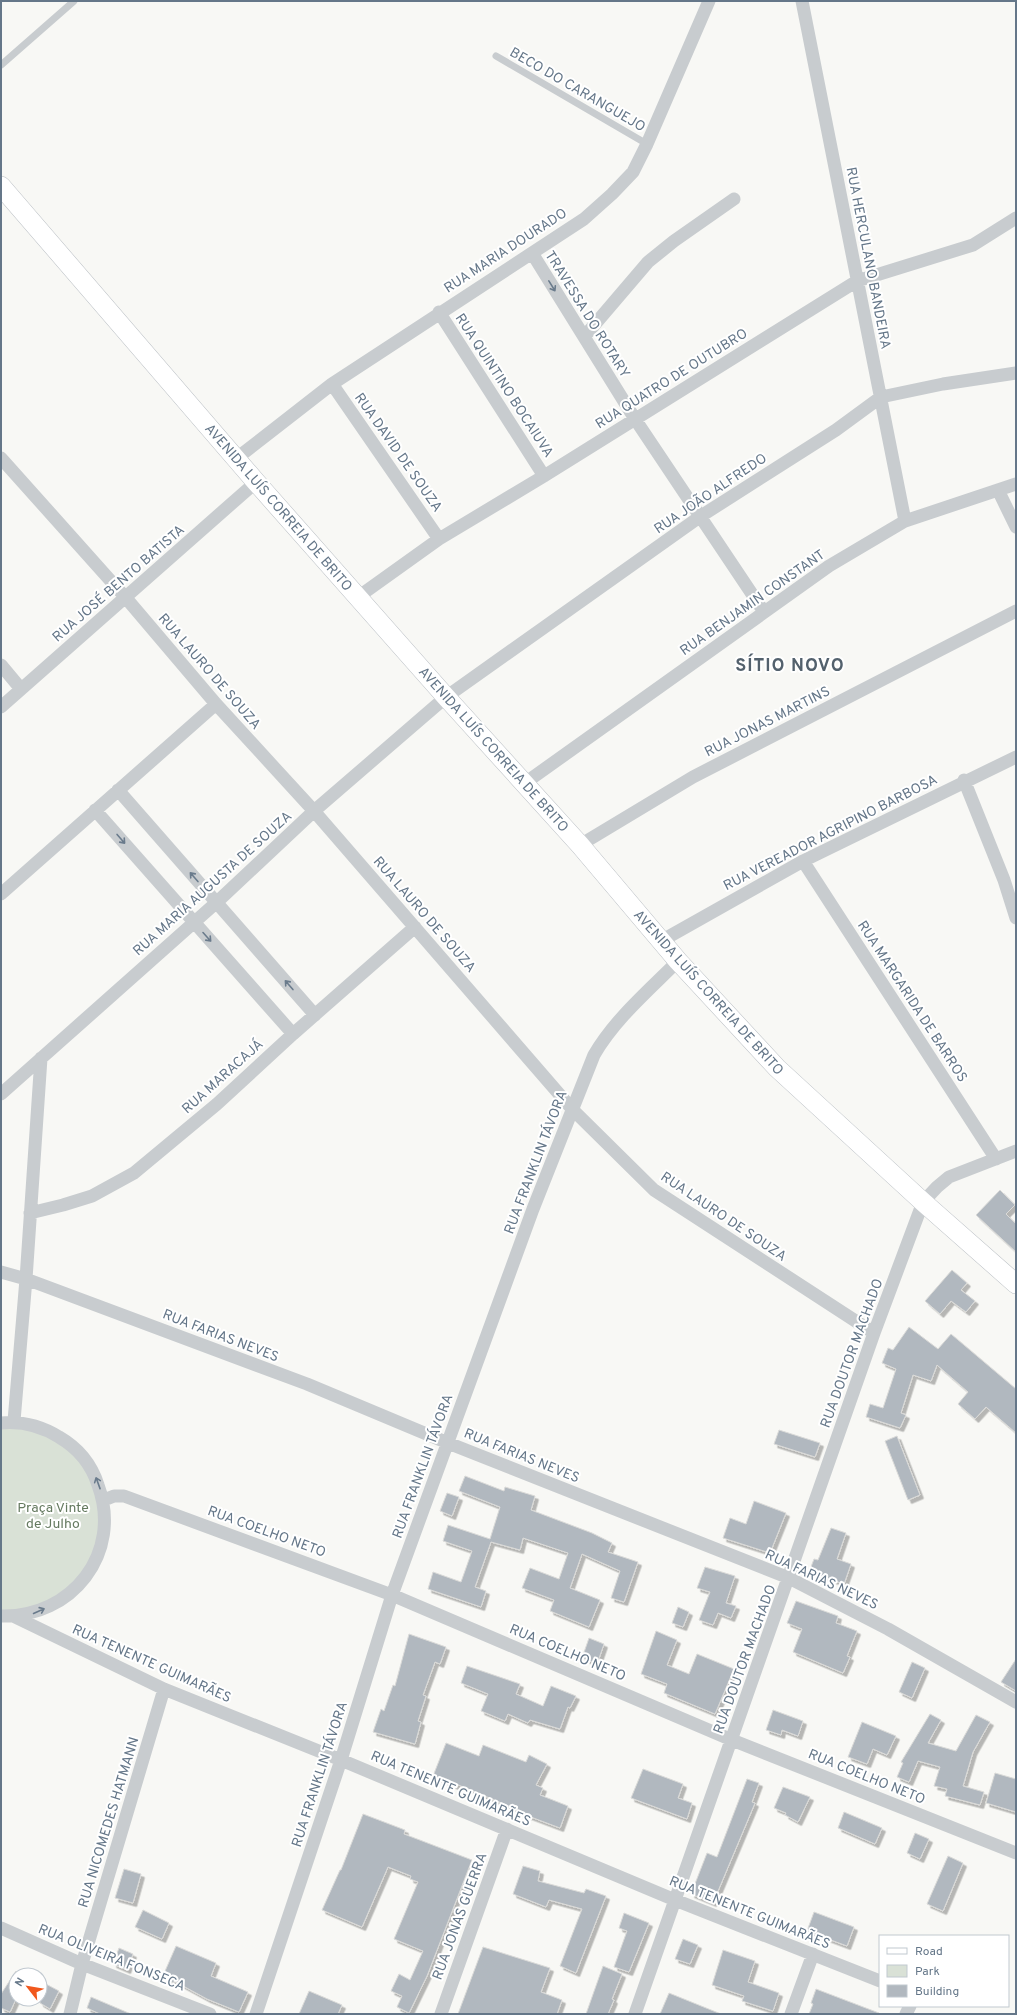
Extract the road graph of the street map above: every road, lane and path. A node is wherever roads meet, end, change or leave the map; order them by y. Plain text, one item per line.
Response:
1 (74, 1) edge
2 (709, 1) edge
3 (802, 1) edge
4 (496, 56) dead end
5 (1, 65) edge
6 (647, 144) junction
7 (1, 186) edge
8 (734, 198) dead end
9 (1016, 218) edge
10 (532, 253) junction
11 (857, 281) junction
12 (439, 312) junction
13 (584, 337) junction
14 (1016, 373) edge
15 (332, 384) junction
16 (881, 397) junction
17 (635, 419) junction
18 (1, 458) edge
19 (237, 458) junction
20 (544, 476) junction
21 (256, 482) junction
22 (1016, 484) edge
23 (998, 490) junction
24 (701, 516) junction
25 (905, 520) junction
26 (1016, 527) edge
27 (439, 539) junction
28 (358, 597) junction
29 (126, 598) junction
30 (1016, 611) edge
31 (764, 612) junction
32 (1, 665) edge
33 (21, 689) junction
34 (446, 697) junction
35 (216, 704) junction
36 (1, 707) edge
37 (1016, 757) edge
38 (964, 780) junction
39 (525, 783) junction
40 (118, 790) junction
41 (95, 810) junction
42 (314, 811) junction
43 (580, 845) junction
44 (803, 861) junction
45 (1, 894) edge
46 (217, 902) junction
47 (1016, 918) edge
48 (194, 922) junction
49 (415, 927) junction
50 (661, 941) junction
51 (678, 961) junction
52 (315, 1015) junction
53 (293, 1034) junction
54 (41, 1058) junction
55 (1, 1094) edge
56 (573, 1110) junction
57 (1016, 1151) edge
58 (996, 1158) junction
59 (923, 1202) junction
60 (30, 1213) junction
61 (1, 1272) edge
62 (26, 1279) junction
63 (1016, 1284) edge
64 (874, 1334) junction
65 (7, 1422) edge
66 (448, 1443) junction
67 (104, 1500) junction
68 (789, 1578) junction
69 (392, 1595) junction
70 (7, 1616) edge
71 (164, 1689) junction
72 (1016, 1702) edge
73 (732, 1740) junction
74 (341, 1760) junction
75 (507, 1829) junction
76 (1016, 1853) edge
77 (675, 1900) junction
78 (1, 1928) edge
79 (813, 1954) junction
80 (82, 1964) junction
81 (879, 1981) edge
82 (70, 2014) edge
83 (210, 2014) edge
84 (256, 2014) edge
85 (441, 2014) edge
86 (635, 2014) edge
87 (791, 2014) edge

1 - 5 lane
2 - 6 street, RUA MARIA DOURADO
3 - 11 street, RUA HERCULANO BANDEIRA
4 - 6 lane, BECO DO CARANGUEJO
6 - 10 street, RUA MARIA DOURADO
7 - 19 main road, AVENIDA LUÍS CORREIA DE BRITO
8 - 13 street
9 - 11 street, RUA QUATRO DE OUTUBRO
10 - 12 street, RUA MARIA DOURADO
10 -> 13 street, TRAVESSA DO ROTARY
11 - 16 street, RUA HERCULANO BANDEIRA
11 - 17 street, RUA QUATRO DE OUTUBRO
12 - 15 street, RUA MARIA DOURADO
12 - 20 street, RUA QUINTINO BOCAIUVA
13 - 17 street, TRAVESSA DO ROTARY
14 - 16 street, RUA JOÃO ALFREDO
15 - 19 street, RUA MARIA DOURADO
15 - 27 street, RUA DAVID DE SOUZA
16 - 24 street, RUA JOÃO ALFREDO
16 - 25 street, RUA HERCULANO BANDEIRA
17 - 20 street, RUA QUATRO DE OUTUBRO
17 - 24 street, TRAVESSA DO ROTARY
18 - 29 street, RUA LAURO DE SOUZA
19 - 21 main road, AVENIDA LUÍS CORREIA DE BRITO
20 - 27 street, RUA QUATRO DE OUTUBRO
21 - 28 main road, AVENIDA LUÍS CORREIA DE BRITO
21 - 29 street, RUA JOSÉ BENTO BATISTA
22 - 23 street, RUA BENJAMIN CONSTANT
23 - 25 street, RUA BENJAMIN CONSTANT
23 - 26 street
24 - 31 street, TRAVESSA DO ROTARY
24 - 34 street, RUA JOÃO ALFREDO
25 - 31 street, RUA BENJAMIN CONSTANT
27 - 28 street, RUA QUATRO DE OUTUBRO
28 - 34 main road, AVENIDA LUÍS CORREIA DE BRITO
29 - 33 street, RUA JOSÉ BENTO BATISTA
29 - 35 street, RUA LAURO DE SOUZA
30 - 43 street, RUA JONAS MARTINS
31 - 39 street, RUA BENJAMIN CONSTANT
32 - 33 street
33 - 36 street, RUA JOSÉ BENTO BATISTA
34 - 39 main road, AVENIDA LUÍS CORREIA DE BRITO
34 - 42 street, RUA MARIA AUGUSTA DE SOUZA
35 - 40 street
35 - 42 street, RUA LAURO DE SOUZA
37 - 38 street, RUA VEREADOR AGRIPINO BARBOSA
38 - 44 street, RUA VEREADOR AGRIPINO BARBOSA
38 - 47 street
39 - 43 main road, AVENIDA LUÍS CORREIA DE BRITO
40 - 41 street
46 -> 40 street
41 - 45 street
41 -> 48 street
42 - 46 street, RUA MARIA AUGUSTA DE SOUZA
42 - 49 street, RUA LAURO DE SOUZA
43 - 50 main road, AVENIDA LUÍS CORREIA DE BRITO
44 - 50 street, RUA VEREADOR AGRIPINO BARBOSA
44 - 58 street, RUA MARGARIDA DE BARROS
46 - 48 street, RUA MARIA AUGUSTA DE SOUZA
52 -> 46 street
48 -> 53 street
48 - 54 street, RUA MARIA AUGUSTA DE SOUZA
49 - 52 street, RUA MARACAJÁ
49 - 56 street, RUA LAURO DE SOUZA
50 - 51 main road, AVENIDA LUÍS CORREIA DE BRITO
51 - 56 street, RUA FRANKLIN TÁVORA
51 - 59 main road, AVENIDA LUÍS CORREIA DE BRITO
52 - 53 street, RUA MARACAJÁ
53 - 60 street, RUA MARACAJÁ
54 - 55 street, RUA MARIA AUGUSTA DE SOUZA
54 - 60 street
56 - 64 street, RUA LAURO DE SOUZA
56 - 66 street, RUA FRANKLIN TÁVORA
57 - 58 street
58 - 59 street
59 - 63 main road, AVENIDA LUÍS CORREIA DE BRITO
59 - 64 street, RUA DOUTOR MACHADO
60 - 62 street
61 - 62 street, RUA FARIAS NEVES
62 - 65 street
62 - 66 street, RUA FARIAS NEVES
64 - 68 street, RUA DOUTOR MACHADO
67 -> 65 street
66 - 68 street, RUA FARIAS NEVES
66 - 69 street, RUA FRANKLIN TÁVORA
67 - 69 street, RUA COELHO NETO
70 -> 67 street
68 - 72 street, RUA FARIAS NEVES
68 - 73 street, RUA DOUTOR MACHADO
69 - 73 street, RUA COELHO NETO
69 - 74 street, RUA FRANKLIN TÁVORA
70 - 71 street, RUA TENENTE GUIMARÃES
71 - 74 street, RUA TENENTE GUIMARÃES
71 - 80 street, RUA NICOMEDES HATMANN
73 - 76 street, RUA COELHO NETO
73 - 77 street, RUA DOUTOR MACHADO
74 - 75 street, RUA TENENTE GUIMARÃES
74 - 84 street, RUA FRANKLIN TÁVORA
75 - 77 street, RUA TENENTE GUIMARÃES
75 - 85 street, RUA JONAS GUERRA
77 - 79 street, RUA TENENTE GUIMARÃES
77 - 86 street, RUA DOUTOR MACHADO
78 - 80 street, RUA OLIVEIRA FONSECA
79 - 81 street, RUA TENENTE GUIMARÃES
79 - 87 street
80 - 82 street, RUA NICOMEDES HATMANN
80 - 83 street, RUA OLIVEIRA FONSECA

